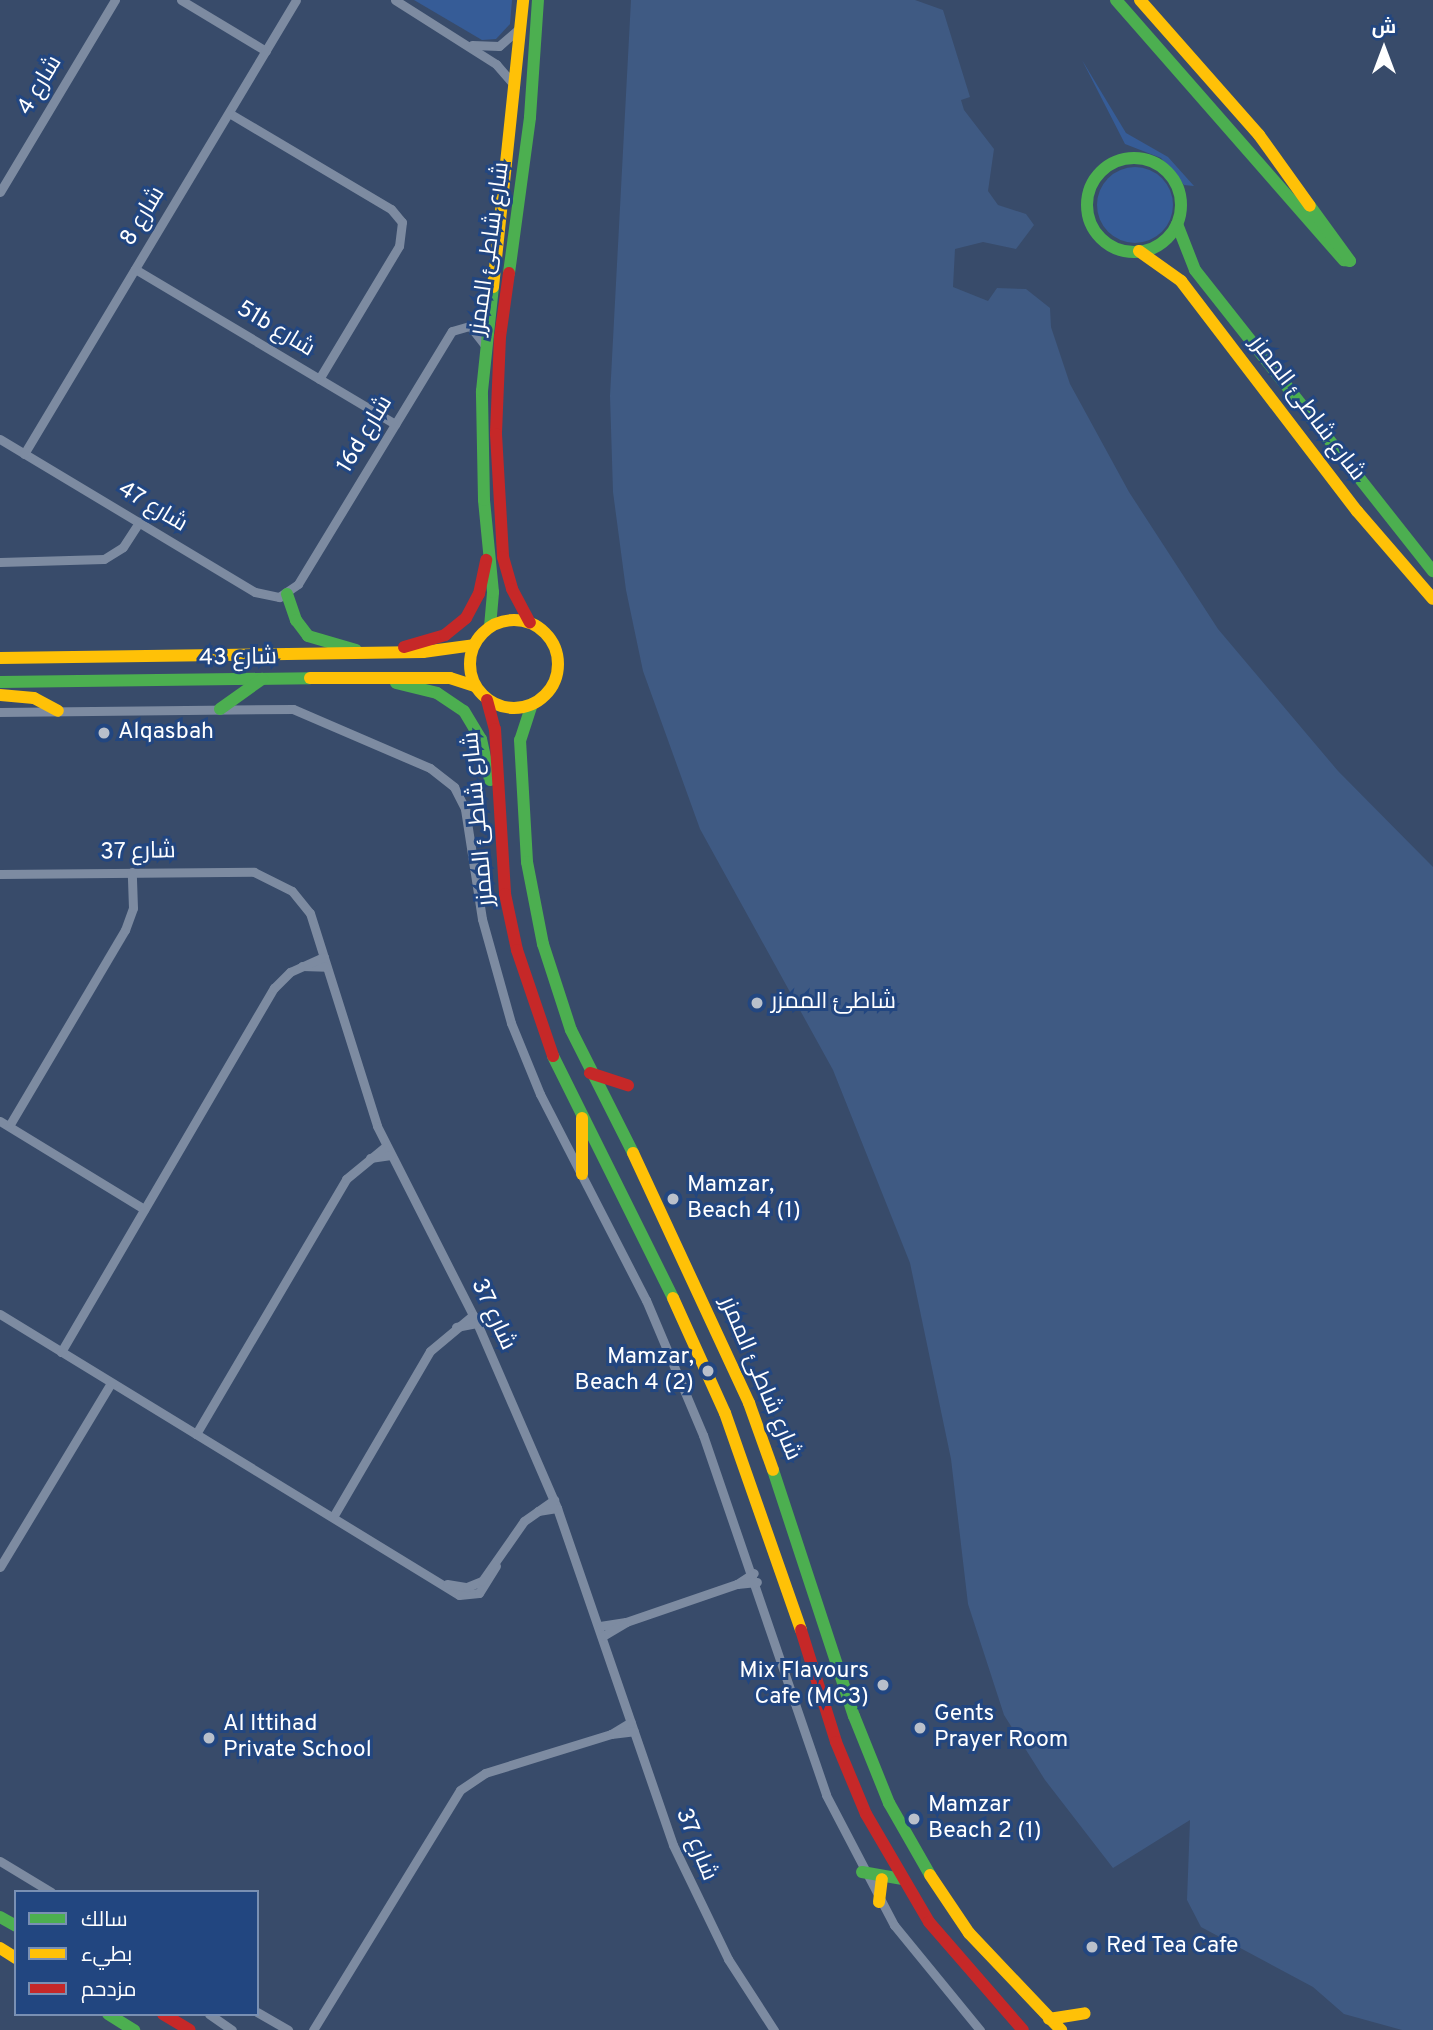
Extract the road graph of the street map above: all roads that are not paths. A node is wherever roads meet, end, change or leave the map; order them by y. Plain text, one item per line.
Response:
1 (115, 0) edge
2 (181, 0) edge
3 (296, 0) edge
4 (395, 0) edge
5 (523, 0) edge
6 (538, 0) edge
7 (1116, 0) edge
8 (1140, 0) edge
9 (522, 26) junction
10 (464, 42) junction
11 (266, 51) junction
12 (517, 88) junction
13 (229, 113) junction
14 (1259, 135) junction
15 (1245, 148) junction
16 (0, 192) edge
17 (1177, 224) junction
18 (1139, 251) junction
19 (135, 269) junction
20 (485, 345) junction
21 (320, 379) junction
22 (395, 424) junction
23 (0, 439) edge
24 (24, 454) junction
25 (139, 522) junction
26 (488, 546) junction
27 (0, 562) edge
28 (1433, 571) edge
29 (287, 594) junction
30 (1433, 599) edge
31 (530, 623) junction
32 (489, 627) junction
33 (474, 645) junction
34 (368, 653) junction
35 (0, 658) edge
36 (368, 678) junction
37 (262, 679) junction
38 (0, 682) edge
39 (475, 686) junction
40 (0, 695) edge
41 (487, 700) junction
42 (532, 704) junction
43 (220, 709) junction
44 (58, 711) junction
45 (0, 712) edge
46 (497, 808) junction
47 (132, 872) junction
48 (0, 874) edge
49 (324, 957) junction
50 (302, 966) junction
51 (326, 967) junction
52 (590, 1073) junction
53 (628, 1085) dead end
54 (582, 1117) junction
55 (4, 1124) edge
56 (388, 1150) junction
57 (582, 1174) junction
58 (144, 1209) junction
59 (0, 1314) edge
60 (475, 1319) junction
61 (61, 1352) junction
62 (111, 1383) junction
63 (196, 1434) junction
64 (556, 1504) junction
65 (333, 1517) junction
66 (0, 1567) edge
67 (755, 1578) junction
68 (602, 1631) junction
69 (633, 1727) junction
70 (0, 1861) edge
71 (862, 1872) junction
72 (882, 1879) junction
73 (901, 1879) junction
74 (48, 1890) edge
75 (879, 1902) junction
76 (259, 2013) edge
77 (1085, 2013) dead end
78 (111, 2016) edge
79 (166, 2016) edge
80 (212, 2016) edge
81 (1049, 2019) junction
82 (773, 2029) edge
83 (134, 2030) edge
84 (190, 2030) edge
85 (232, 2030) edge
86 (288, 2030) edge
87 (313, 2030) edge
88 (980, 2030) edge
89 (1023, 2030) edge
90 (1061, 2030) edge

1 - 16 street, شارع 4
2 - 11 street
3 - 11 street, شارع 8
4 - 10 street
5 - 9 main road, شارع شاطئ الممزر
6 - 31 main road, شارع شاطئ الممزر
7 - 15 main road
8 - 14 main road
9 - 10 street
9 - 12 main road, شارع شاطئ الممزر
10 - 12 street
11 - 13 street, شارع 8
12 - 20 main road, شارع شاطئ الممزر
13 - 19 street, شارع 8
13 - 21 street
14 - 15 main road
14 - 15 main road
17 - 18 main road
17 - 18 main road
17 - 28 main road, شارع شاطئ الممزر
18 - 30 main road, شارع شاطئ الممزر
19 - 21 street, 51b شارع
19 - 24 street, شارع 8
20 - 22 street, 16d شارع
20 - 26 main road, شارع شاطئ الممزر
21 - 22 street, 51b شارع
22 - 29 street, 16d شارع
23 - 24 street, شارع 47
24 - 25 street, شارع 47
25 - 27 street
25 - 29 street, شارع 47
26 - 32 main road, شارع شاطئ الممزر
26 - 34 main road
29 - 34 main road
31 - 32 main road
31 - 42 main road
32 - 33 main road
33 - 34 main road, شارع 43
33 - 39 main road
34 - 35 main road, شارع 43
36 - 37 main road, شارع 43
36 - 39 main road, شارع 43
36 - 46 main road
37 - 38 main road, شارع 43
37 - 43 main road
39 - 41 main road
40 - 44 main road
41 - 42 main road
41 - 46 main road, شارع شاطئ الممزر
42 - 52 main road, شارع شاطئ الممزر
43 - 44 street
43 - 57 street
44 - 45 street
46 - 54 main road, شارع شاطئ الممزر
47 - 48 street, شارع 37
47 - 49 street, شارع 37
47 - 55 street
49 - 50 street
49 - 51 street, شارع 37
50 - 51 street
50 - 58 street
51 - 56 street, شارع 37
52 - 53 main road
52 - 81 main road, شارع شاطئ الممزر
54 - 57 main road
54 - 73 main road, شارع شاطئ الممزر
55 - 58 street
56 - 60 street, شارع 37
56 - 63 street
57 - 67 street
58 - 61 street
59 - 61 street
60 - 64 street, شارع 37
60 - 65 street
61 - 62 street
62 - 63 street
62 - 66 street
63 - 65 street
64 - 65 street
64 - 68 street, شارع 37
67 - 68 street
67 - 71 street
68 - 69 street, شارع 37
69 - 82 street, شارع 37
69 - 87 street
70 - 74 street
71 - 72 main road
71 - 75 street
72 - 73 main road
72 - 75 main road
73 - 89 main road, شارع شاطئ الممزر
75 - 88 street
76 - 86 street
77 - 81 main road
78 - 83 main road
79 - 84 main road
80 - 85 street
81 - 90 main road, شارع شاطئ الممزر

